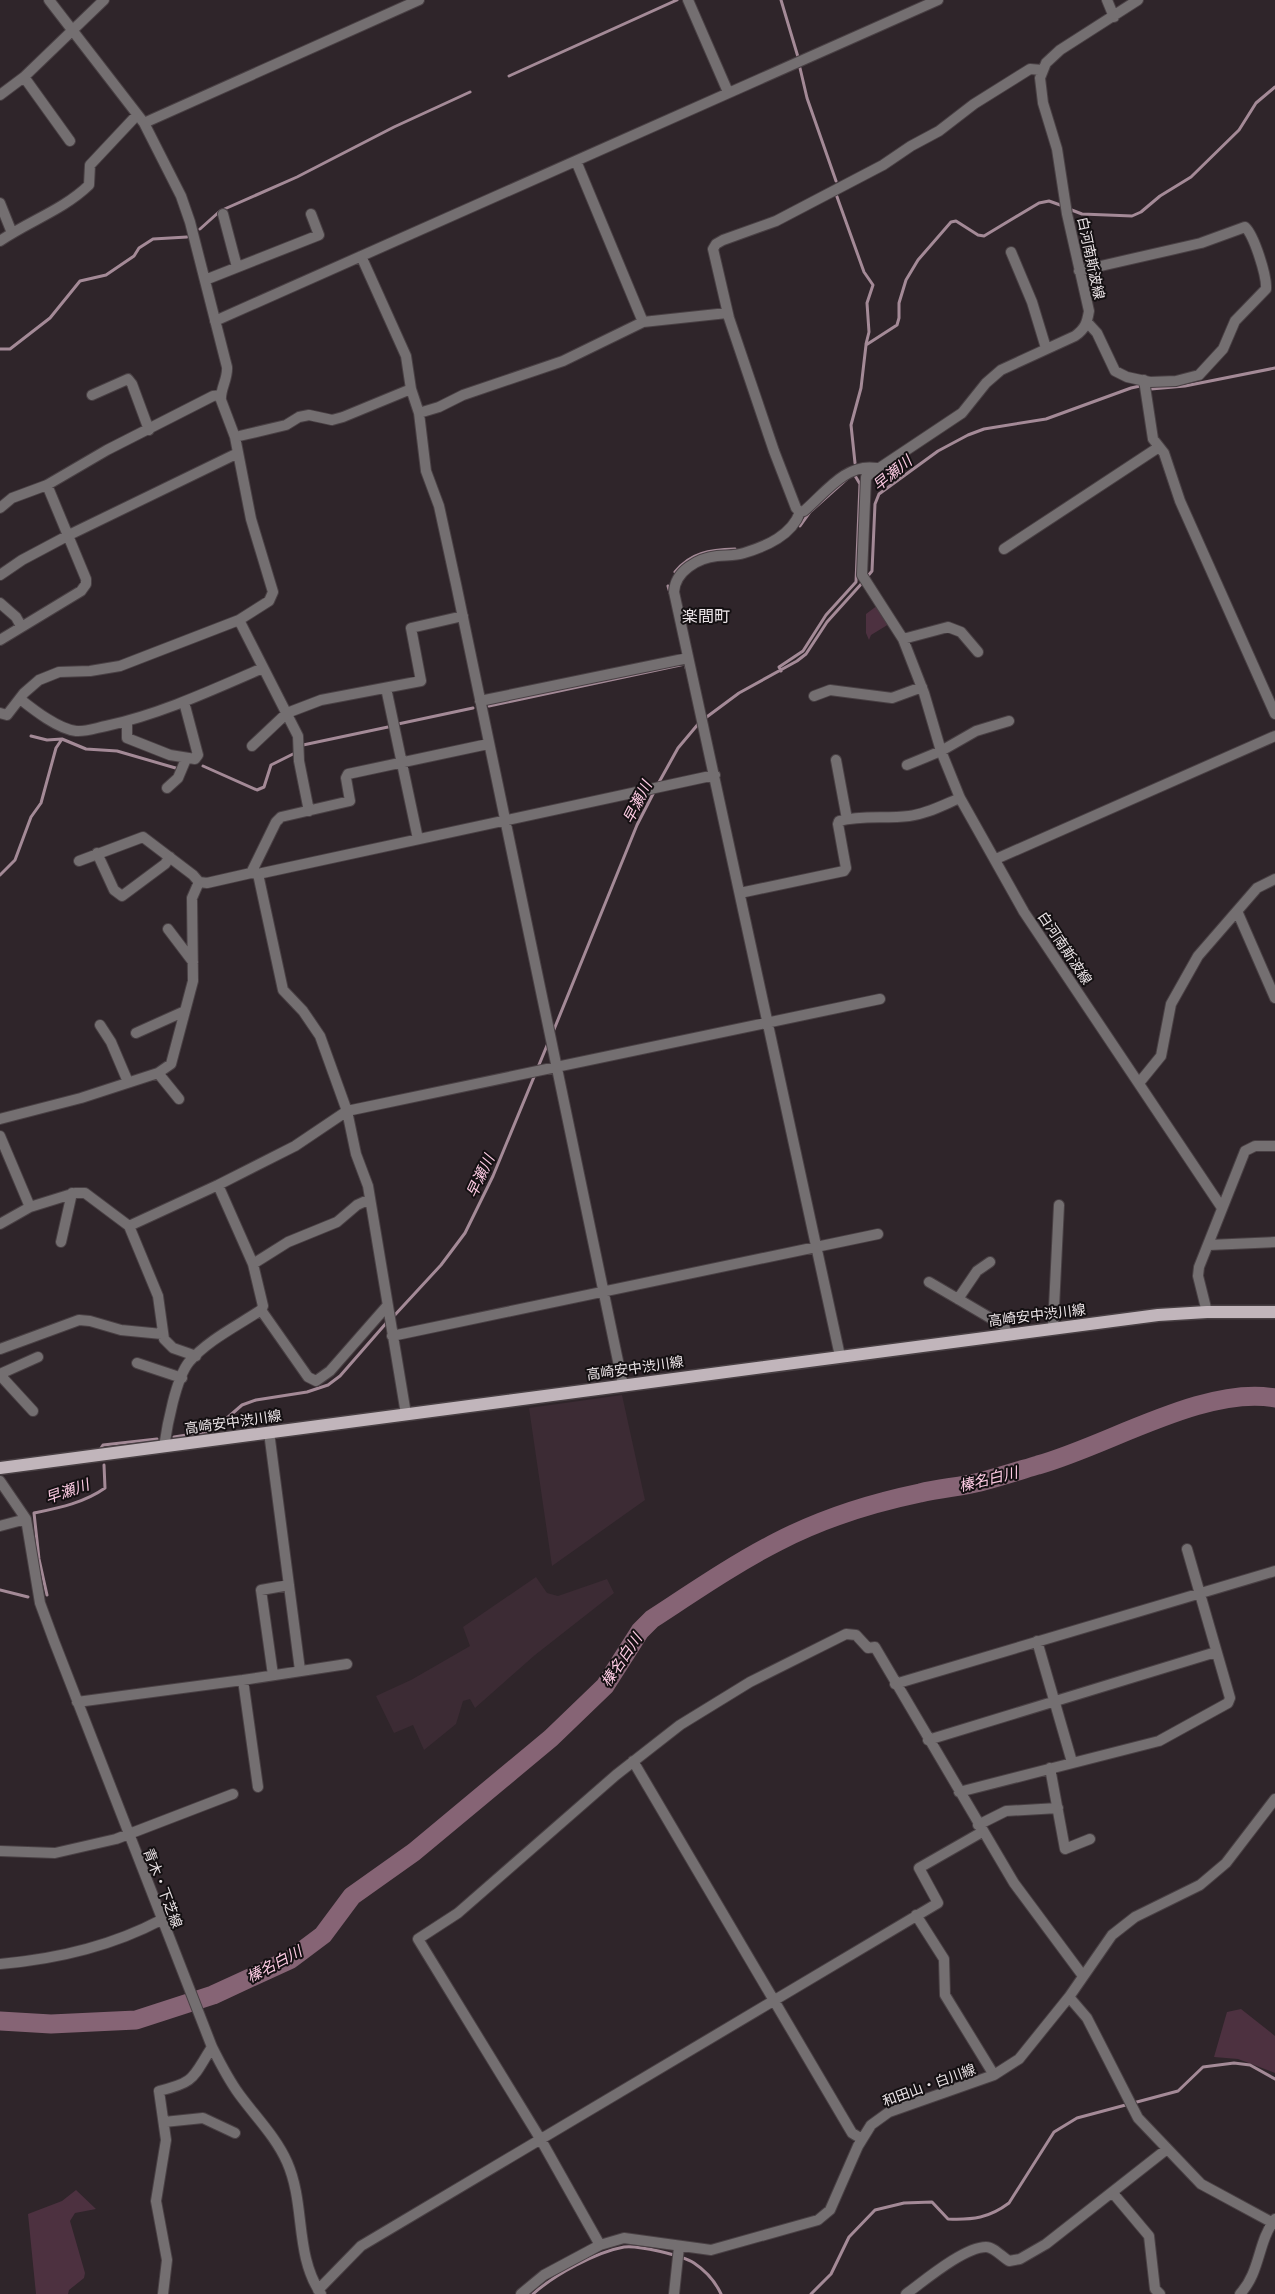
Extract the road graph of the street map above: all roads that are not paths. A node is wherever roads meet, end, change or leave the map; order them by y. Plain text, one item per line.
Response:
1 (49, 0) edge
2 (104, 0) edge
3 (419, 0) edge
4 (688, 0) edge
5 (938, 0) edge
6 (1107, 0) edge
7 (1138, 0) edge
8 (1114, 17) junction
9 (74, 30) junction
10 (1042, 70) junction
11 (24, 77) junction
12 (728, 92) junction
13 (0, 96) edge
14 (140, 119) junction
15 (70, 141) dead end
16 (576, 161) junction
17 (0, 203) edge
18 (222, 214) dead end
19 (311, 214) dead end
20 (12, 233) junction
21 (0, 240) edge
22 (1011, 252) dead end
23 (361, 256) junction
24 (237, 267) junction
25 (1079, 271) junction
26 (205, 280) junction
27 (727, 313) junction
28 (215, 321) junction
29 (643, 322) junction
30 (1087, 322) junction
31 (1046, 348) junction
32 (1144, 385) junction
33 (411, 389) junction
34 (92, 395) dead end
35 (220, 395) junction
36 (419, 413) junction
37 (149, 430) junction
38 (235, 436) junction
39 (1159, 447) junction
40 (238, 453) junction
41 (876, 468) junction
42 (47, 485) junction
43 (0, 508) edge
44 (800, 512) junction
45 (69, 534) junction
46 (1004, 549) dead end
47 (0, 575) edge
48 (0, 603) edge
49 (463, 616) junction
50 (239, 620) junction
51 (21, 626) junction
52 (903, 639) junction
53 (0, 640) edge
54 (978, 652) dead end
55 (688, 658) junction
56 (263, 668) junction
57 (386, 688) junction
58 (922, 688) junction
59 (814, 696) dead end
60 (20, 699) junction
61 (480, 701) junction
62 (184, 702) junction
63 (0, 713) edge
64 (287, 713) junction
65 (1275, 714) edge
66 (1010, 720) dead end
67 (127, 721) junction
68 (1275, 736) edge
69 (488, 744) junction
70 (252, 746) dead end
71 (941, 751) junction
72 (186, 759) junction
73 (836, 760) dead end
74 (402, 763) junction
75 (907, 765) dead end
76 (715, 775) junction
77 (167, 788) dead end
78 (960, 798) junction
79 (309, 811) junction
80 (504, 819) junction
81 (847, 819) junction
82 (418, 839) junction
83 (97, 854) junction
84 (170, 857) junction
85 (996, 859) junction
86 (79, 860) dead end
87 (255, 874) junction
88 (1275, 880) edge
89 (199, 882) junction
90 (740, 894) junction
91 (1237, 911) junction
92 (168, 929) dead end
93 (193, 962) junction
94 (1275, 998) edge
95 (880, 999) dead end
96 (185, 1011) junction
97 (768, 1023) junction
98 (100, 1025) dead end
99 (136, 1033) dead end
100 (552, 1067) junction
101 (158, 1073) junction
102 (128, 1082) junction
103 (1139, 1083) junction
104 (179, 1099) dead end
105 (347, 1111) junction
106 (0, 1119) edge
107 (0, 1136) edge
108 (1275, 1146) edge
109 (218, 1185) junction
110 (72, 1193) junction
111 (370, 1199) junction
112 (1059, 1205) dead end
113 (30, 1208) junction
114 (1222, 1208) junction
115 (0, 1224) edge
116 (129, 1226) junction
117 (878, 1234) dead end
118 (61, 1242) dead end
119 (1275, 1242) edge
120 (1209, 1245) junction
121 (816, 1247) junction
122 (990, 1262) dead end
123 (253, 1264) junction
124 (929, 1282) dead end
125 (604, 1292) junction
126 (958, 1299) junction
127 (388, 1309) junction
128 (261, 1310) junction
129 (1207, 1312) junction
130 (1275, 1312) edge
131 (1053, 1328) junction
132 (392, 1333) junction
133 (162, 1334) junction
134 (1007, 1334) junction
135 (0, 1349) edge
136 (196, 1356) junction
137 (840, 1356) junction
138 (38, 1357) dead end
139 (137, 1363) dead end
140 (0, 1374) edge
141 (182, 1378) junction
142 (623, 1385) junction
143 (33, 1412) dead end
144 (406, 1414) junction
145 (269, 1432) junction
146 (164, 1447) junction
147 (0, 1468) edge
148 (0, 1481) edge
149 (26, 1519) junction
150 (0, 1526) edge
151 (1187, 1549) dead end
152 (1275, 1571) edge
153 (289, 1585) junction
154 (1199, 1593) junction
155 (1037, 1641) junction
156 (1216, 1652) junction
157 (347, 1664) dead end
158 (300, 1670) junction
159 (273, 1675) junction
160 (243, 1680) junction
161 (895, 1684) junction
162 (1054, 1700) junction
163 (77, 1702) junction
164 (928, 1740) junction
165 (633, 1761) junction
166 (1072, 1762) junction
167 (1050, 1768) junction
168 (258, 1787) dead end
169 (959, 1792) junction
170 (233, 1794) dead end
171 (1275, 1798) edge
172 (1058, 1808) junction
173 (980, 1828) junction
174 (128, 1835) junction
175 (1090, 1839) dead end
176 (0, 1851) edge
177 (916, 1914) junction
178 (161, 1920) junction
179 (0, 1964) edge
180 (1083, 1976) junction
181 (1069, 1997) junction
182 (774, 2000) junction
183 (212, 2048) junction
184 (994, 2075) junction
185 (164, 2122) junction
186 (235, 2133) dead end
187 (862, 2139) junction
188 (541, 2140) junction
189 (1167, 2149) junction
190 (1112, 2192) junction
191 (1274, 2222) edge
192 (600, 2245) junction
193 (678, 2249) junction
194 (320, 2292) edge
195 (163, 2294) edge
196 (521, 2294) edge
197 (674, 2294) edge
198 (906, 2294) edge
199 (1160, 2294) edge
200 (1240, 2294) edge

1 - 9 street
2 - 9 street
3 - 14 street
4 - 12 street
5 - 12 street
6 - 8 street
7 - 8 street
8 - 10 street
9 - 11 street
9 - 14 street
10 - 25 street, 白河南斯波線
10 - 27 street
11 - 13 street
11 - 15 street
12 - 16 street
14 - 20 street
14 - 26 street
16 - 23 street
16 - 29 street
17 - 20 street
18 - 24 street
19 - 24 street
20 - 21 street
22 - 31 street
23 - 28 street
23 - 33 street
24 - 26 street
25 - 30 street, 白河南斯波線
25 - 32 street
26 - 28 street
27 - 29 street
27 - 44 street
28 - 35 street
29 - 36 street
30 - 31 street
30 - 32 street
31 - 41 street
32 - 39 street
33 - 36 street
33 - 38 street
34 - 37 street
35 - 37 street
35 - 38 street
36 - 49 street
37 - 42 street
38 - 40 street
39 - 46 street
39 - 65 street
40 - 45 street
40 - 50 street
41 - 44 street
41 - 52 street, 白河南斯波線
42 - 43 street
42 - 45 street
44 - 55 street
45 - 47 street
45 - 51 street
48 - 51 street
49 - 57 street
49 - 61 street
50 - 56 street
50 - 60 street
51 - 53 street
52 - 54 street
52 - 58 street, 白河南斯波線
55 - 61 street
55 - 76 street
56 - 62 street
56 - 64 street
57 - 64 street
57 - 74 street
58 - 59 street
58 - 71 street, 白河南斯波線
60 - 63 street
60 - 67 street
61 - 69 street
62 - 67 street
62 - 72 street
64 - 70 street
64 - 79 street
66 - 71 street
67 - 72 street
68 - 85 street
69 - 74 street
69 - 80 street
71 - 75 street
71 - 78 street, 白河南斯波線
72 - 77 street
73 - 81 street
74 - 79 street
74 - 82 street
76 - 80 street
76 - 90 street
78 - 81 street
78 - 85 street, 白河南斯波線
79 - 87 street
80 - 82 street
80 - 100 street
81 - 90 street
82 - 87 street
83 - 84 street
83 - 84 street
83 - 86 street
84 - 89 street
85 - 103 street, 白河南斯波線
87 - 89 street
87 - 105 street
88 - 91 street
89 - 93 street
90 - 97 street
91 - 94 street
91 - 103 street
92 - 93 street
93 - 96 street
95 - 97 street
96 - 99 street
96 - 101 street
97 - 100 street
97 - 121 street
98 - 102 street
100 - 105 street
100 - 125 street
101 - 102 street
101 - 104 street
102 - 106 street
103 - 114 street, 白河南斯波線
105 - 109 street
105 - 111 street
107 - 113 street
108 - 114 street
109 - 116 street
109 - 123 street
110 - 113 street
110 - 116 street
110 - 118 street
111 - 123 street
111 - 127 street
112 - 131 street
113 - 115 street
114 - 120 street
116 - 133 street
117 - 121 street
119 - 120 street
120 - 129 street
121 - 125 street
121 - 137 street
122 - 126 street
123 - 128 street
124 - 126 street
125 - 132 street
125 - 142 street
126 - 134 street
127 - 128 street
127 - 132 street
128 - 136 street
129 - 130 main road, 高崎安中渋川線
129 - 131 main road, 高崎安中渋川線
131 - 134 main road, 高崎安中渋川線
132 - 144 street
133 - 135 street
133 - 136 street
134 - 137 main road, 高崎安中渋川線
136 - 141 street
137 - 142 main road, 高崎安中渋川線
138 - 140 street
139 - 141 street
140 - 143 street
141 - 146 street
142 - 144 main road, 高崎安中渋川線
144 - 145 main road, 高崎安中渋川線
145 - 146 main road, 高崎安中渋川線
145 - 153 street
146 - 147 main road, 高崎安中渋川線
148 - 149 street, 青木・下芝線
149 - 150 street
149 - 163 street, 青木・下芝線
151 - 154 street
152 - 154 street
153 - 158 street
153 - 159 street
154 - 155 street
154 - 156 street
155 - 161 street
155 - 162 street
156 - 162 street
156 - 166 street
157 - 158 street
158 - 159 street
159 - 160 street
160 - 163 street
160 - 168 street
161 - 164 street
161 - 165 street
162 - 164 street
162 - 166 street
163 - 174 street, 青木・下芝線
164 - 169 street
165 - 182 street
165 - 188 street
166 - 167 street
167 - 169 street
167 - 172 street
169 - 173 street
170 - 174 street
171 - 180 street, 和田山・白川線
172 - 173 street
172 - 175 street
173 - 177 street
173 - 180 street
174 - 176 street
174 - 178 street, 青木・下芝線
177 - 182 street
177 - 184 street
178 - 179 street
178 - 183 street, 青木・下芝線
180 - 181 street, 和田山・白川線
181 - 184 street, 和田山・白川線
181 - 189 street
182 - 187 street
182 - 188 street
183 - 185 street
183 - 194 street, 青木・下芝線
184 - 187 street, 和田山・白川線
185 - 186 street
185 - 195 street
187 - 193 street, 和田山・白川線
188 - 192 street
188 - 194 street
189 - 190 street
189 - 191 street
190 - 198 street
190 - 199 street
191 - 200 street
192 - 193 street, 和田山・白川線
192 - 196 street, 和田山・白川線
193 - 197 street

